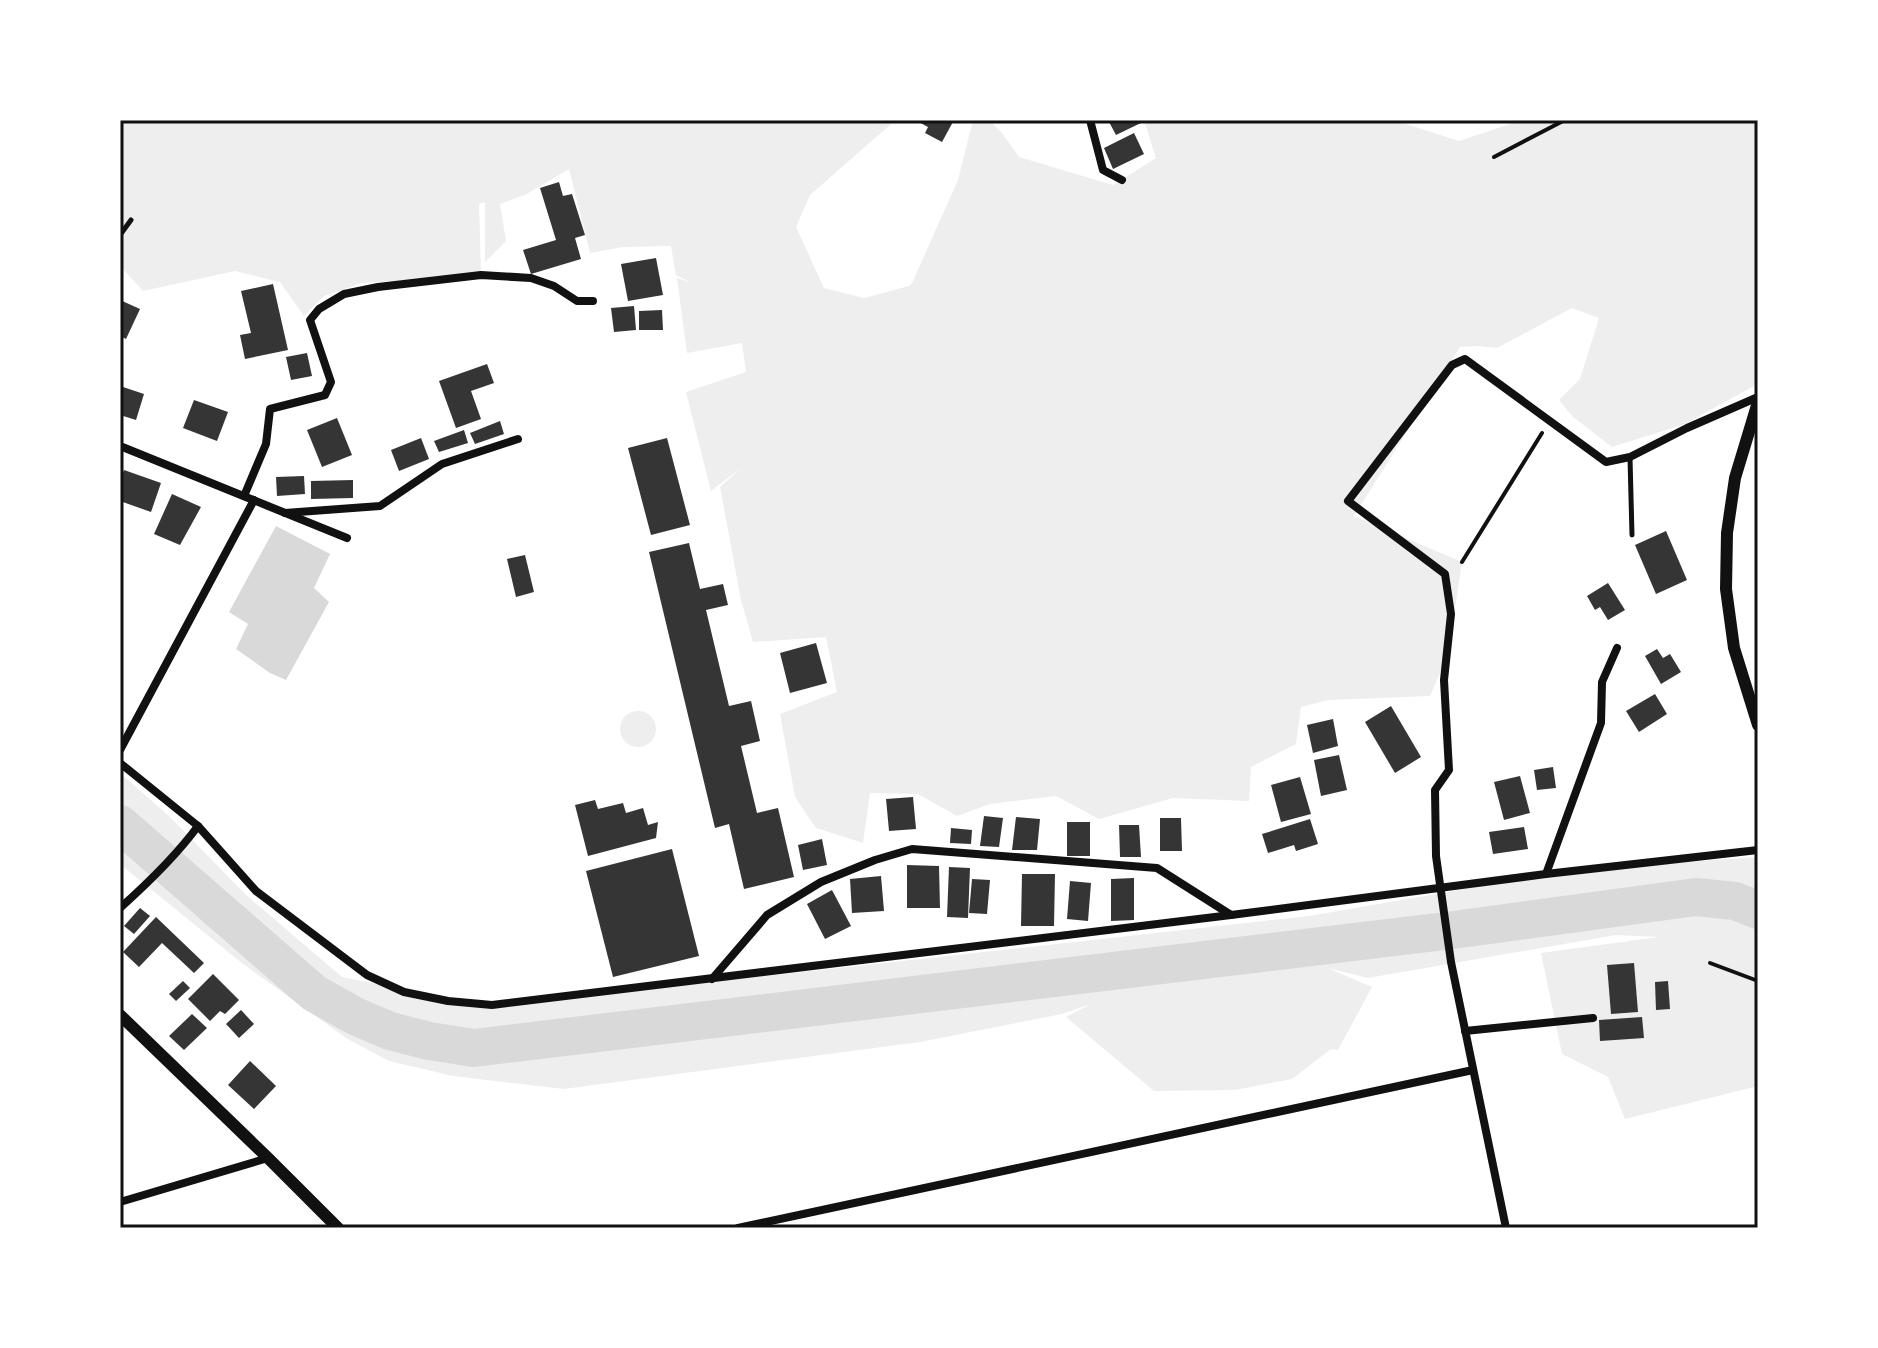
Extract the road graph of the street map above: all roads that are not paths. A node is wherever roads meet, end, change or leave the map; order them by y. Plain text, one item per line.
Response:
1 (1090, 120) edge
2 (1122, 180) dead end
3 (131, 220) dead end
4 (120, 235) edge
5 (593, 301) dead end
6 (1758, 399) edge
7 (518, 439) dead end
8 (120, 446) edge
9 (1630, 457) junction
10 (244, 496) junction
11 (254, 500) junction
12 (285, 513) junction
13 (1632, 535) dead end
14 (347, 538) dead end
15 (1617, 648) dead end
16 (1758, 725) edge
17 (120, 750) edge
18 (120, 763) edge
19 (198, 826) junction
20 (1758, 850) edge
21 (1546, 874) junction
22 (1441, 887) junction
23 (120, 908) edge
24 (1231, 915) junction
25 (712, 979) junction
26 (120, 1015) edge
27 (1593, 1018) dead end
28 (1465, 1031) junction
29 (1473, 1070) junction
30 (268, 1158) junction
31 (120, 1202) edge
32 (338, 1228) edge
33 (738, 1228) edge
34 (1506, 1228) edge

1 - 2 street
3 - 4 lane
5 - 10 street
6 - 9 street
6 - 16 street
7 - 12 street
8 - 10 street
9 - 13 lane
9 - 22 street
10 - 11 street
11 - 12 street
11 - 17 street
12 - 14 street
15 - 21 street
18 - 19 street
19 - 23 street
19 - 25 street
20 - 21 street
21 - 22 street
22 - 24 street
22 - 28 street
24 - 25 street
24 - 25 street
26 - 30 street
27 - 28 street
28 - 29 street
29 - 33 street
29 - 34 street
30 - 31 street
30 - 32 street

